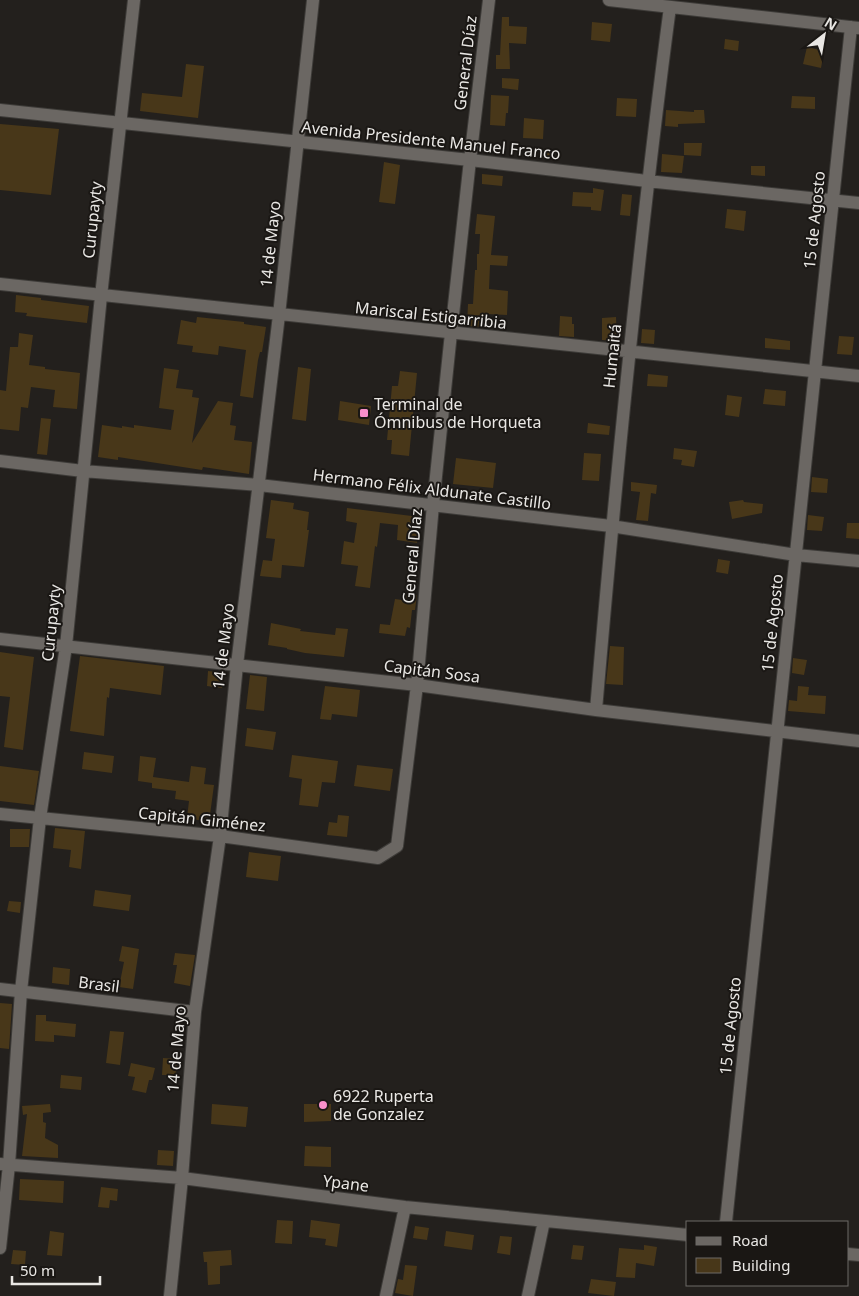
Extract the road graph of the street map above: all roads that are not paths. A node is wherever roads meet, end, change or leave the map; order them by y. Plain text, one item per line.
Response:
1 (134, 0) edge
2 (313, 0) edge
3 (489, 0) edge
4 (609, 0) edge
5 (670, 7) junction
6 (855, 27) edge
7 (0, 110) edge
8 (119, 124) junction
9 (297, 142) junction
10 (470, 160) junction
11 (647, 181) junction
12 (833, 200) junction
13 (859, 203) edge
14 (0, 284) edge
15 (101, 296) junction
16 (279, 315) junction
17 (451, 333) junction
18 (629, 352) junction
19 (815, 371) junction
20 (859, 376) edge
21 (0, 461) edge
22 (83, 471) junction
23 (259, 485) junction
24 (433, 505) junction
25 (612, 526) junction
26 (796, 554) junction
27 (859, 561) edge
28 (0, 639) edge
29 (66, 646) junction
30 (237, 665) junction
31 (417, 685) junction
32 (596, 710) junction
33 (777, 730) junction
34 (859, 741) edge
35 (0, 814) edge
36 (40, 818) junction
37 (220, 836) junction
38 (397, 846) joint
39 (0, 989) edge
40 (22, 991) junction
41 (195, 1012) junction
42 (4, 1164) edge
43 (182, 1178) junction
44 (405, 1207) junction
45 (544, 1221) junction
46 (726, 1221) edge
47 (686, 1235) edge
48 (0, 1248) edge
49 (170, 1296) edge
50 (386, 1296) edge
51 (528, 1296) edge

1 - 8 street, Curupayty
2 - 9 street, 14 de Mayo
3 - 10 street, General Díaz
4 - 5 street
5 - 6 street
5 - 11 street, Humaitá
6 - 12 street, 15 de Agosto
7 - 8 street, Avenida Presidente Manuel Franco
8 - 9 street, Avenida Presidente Manuel Franco
8 - 15 street, Curupayty
9 - 10 street, Avenida Presidente Manuel Franco
9 - 16 street, 14 de Mayo
10 - 11 street, Avenida Presidente Manuel Franco
10 - 17 street, General Díaz
11 - 12 street, Avenida Presidente Manuel Franco
11 - 18 street, Humaitá
12 - 13 street, Avenida Presidente Manuel Franco
12 - 19 street, 15 de Agosto
14 - 15 street, Mariscal Estigarribia
15 - 16 street, Mariscal Estigarribia
15 - 22 street, Curupayty
16 - 17 street, Mariscal Estigarribia
16 - 23 street, 14 de Mayo
17 - 18 street, Mariscal Estigarribia
17 - 24 street, General Díaz
18 - 19 street, Mariscal Estigarribia
18 - 25 street, Humaitá
19 - 20 street, Mariscal Estigarribia
19 - 26 street, 15 de Agosto
21 - 22 street, Hermano Félix Aldunate Castillo
22 - 23 street, Hermano Félix Aldunate Castillo
22 - 29 street, Curupayty
23 - 24 street, Hermano Félix Aldunate Castillo
23 - 30 street, 14 de Mayo
24 - 25 street, Hermano Félix Aldunate Castillo
24 - 31 street, General Díaz
25 - 26 street, Hermano Félix Aldunate Castillo
25 - 32 street, Humaitá
26 - 27 street, Hermano Félix Aldunate Castillo
26 - 33 street, 15 de Agosto
28 - 29 street, Capitán Sosa
29 - 30 street, Capitán Sosa
29 - 36 street, Curupayty
30 - 31 street, Capitán Sosa
30 - 37 street, 14 de Mayo
31 - 32 street, Capitán Sosa
31 - 38 street, General Díaz
32 - 33 street, Capitán Sosa
33 - 34 street, Capitán Sosa
33 - 46 street, 15 de Agosto
35 - 36 street, Capitán Giménez
36 - 37 street, Capitán Giménez
36 - 40 street, Curupayty
37 - 38 street, Capitán Giménez
37 - 41 street, 14 de Mayo
39 - 40 street, Brasil
40 - 41 street, Brasil
40 - 42 street, Curupayty
41 - 43 street, 14 de Mayo
42 - 43 street, Ypane
42 - 48 street, Curupayty
43 - 44 street, Ypane
43 - 49 street, 14 de Mayo
44 - 45 street, Ypane
44 - 50 street
45 - 47 street, Ypane
45 - 51 street

